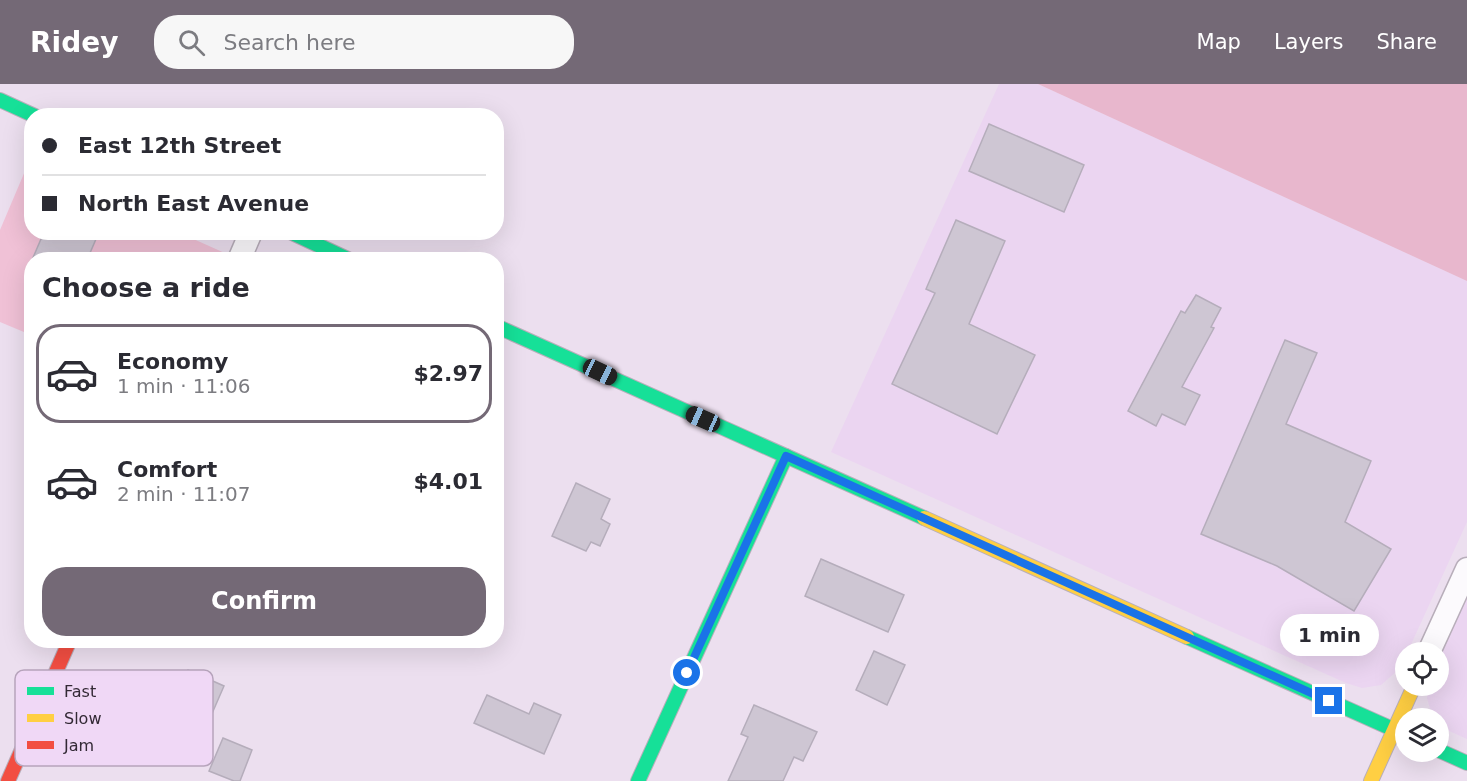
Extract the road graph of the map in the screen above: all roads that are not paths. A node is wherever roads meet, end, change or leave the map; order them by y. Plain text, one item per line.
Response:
1 (0, 100) edge
2 (24, 111) edge
3 (307, 240) edge
4 (333, 252) edge
5 (504, 330) edge
6 (786, 456) junction
7 (1467, 569) edge
8 (1434, 642) edge
9 (66, 648) edge
10 (57, 670) edge
11 (1395, 731) edge
12 (1395, 741) edge
13 (1449, 755) edge
14 (1467, 763) edge
15 (15, 765) edge
16 (8, 781) edge
17 (638, 781) edge
18 (1371, 781) edge

1 - 2 main road
3 - 4 main road
5 - 6 main road
6 - 11 main road
6 - 17 main road
7 - 8 street
9 - 10 main road
12 - 18 main road
13 - 14 main road
15 - 16 main road

